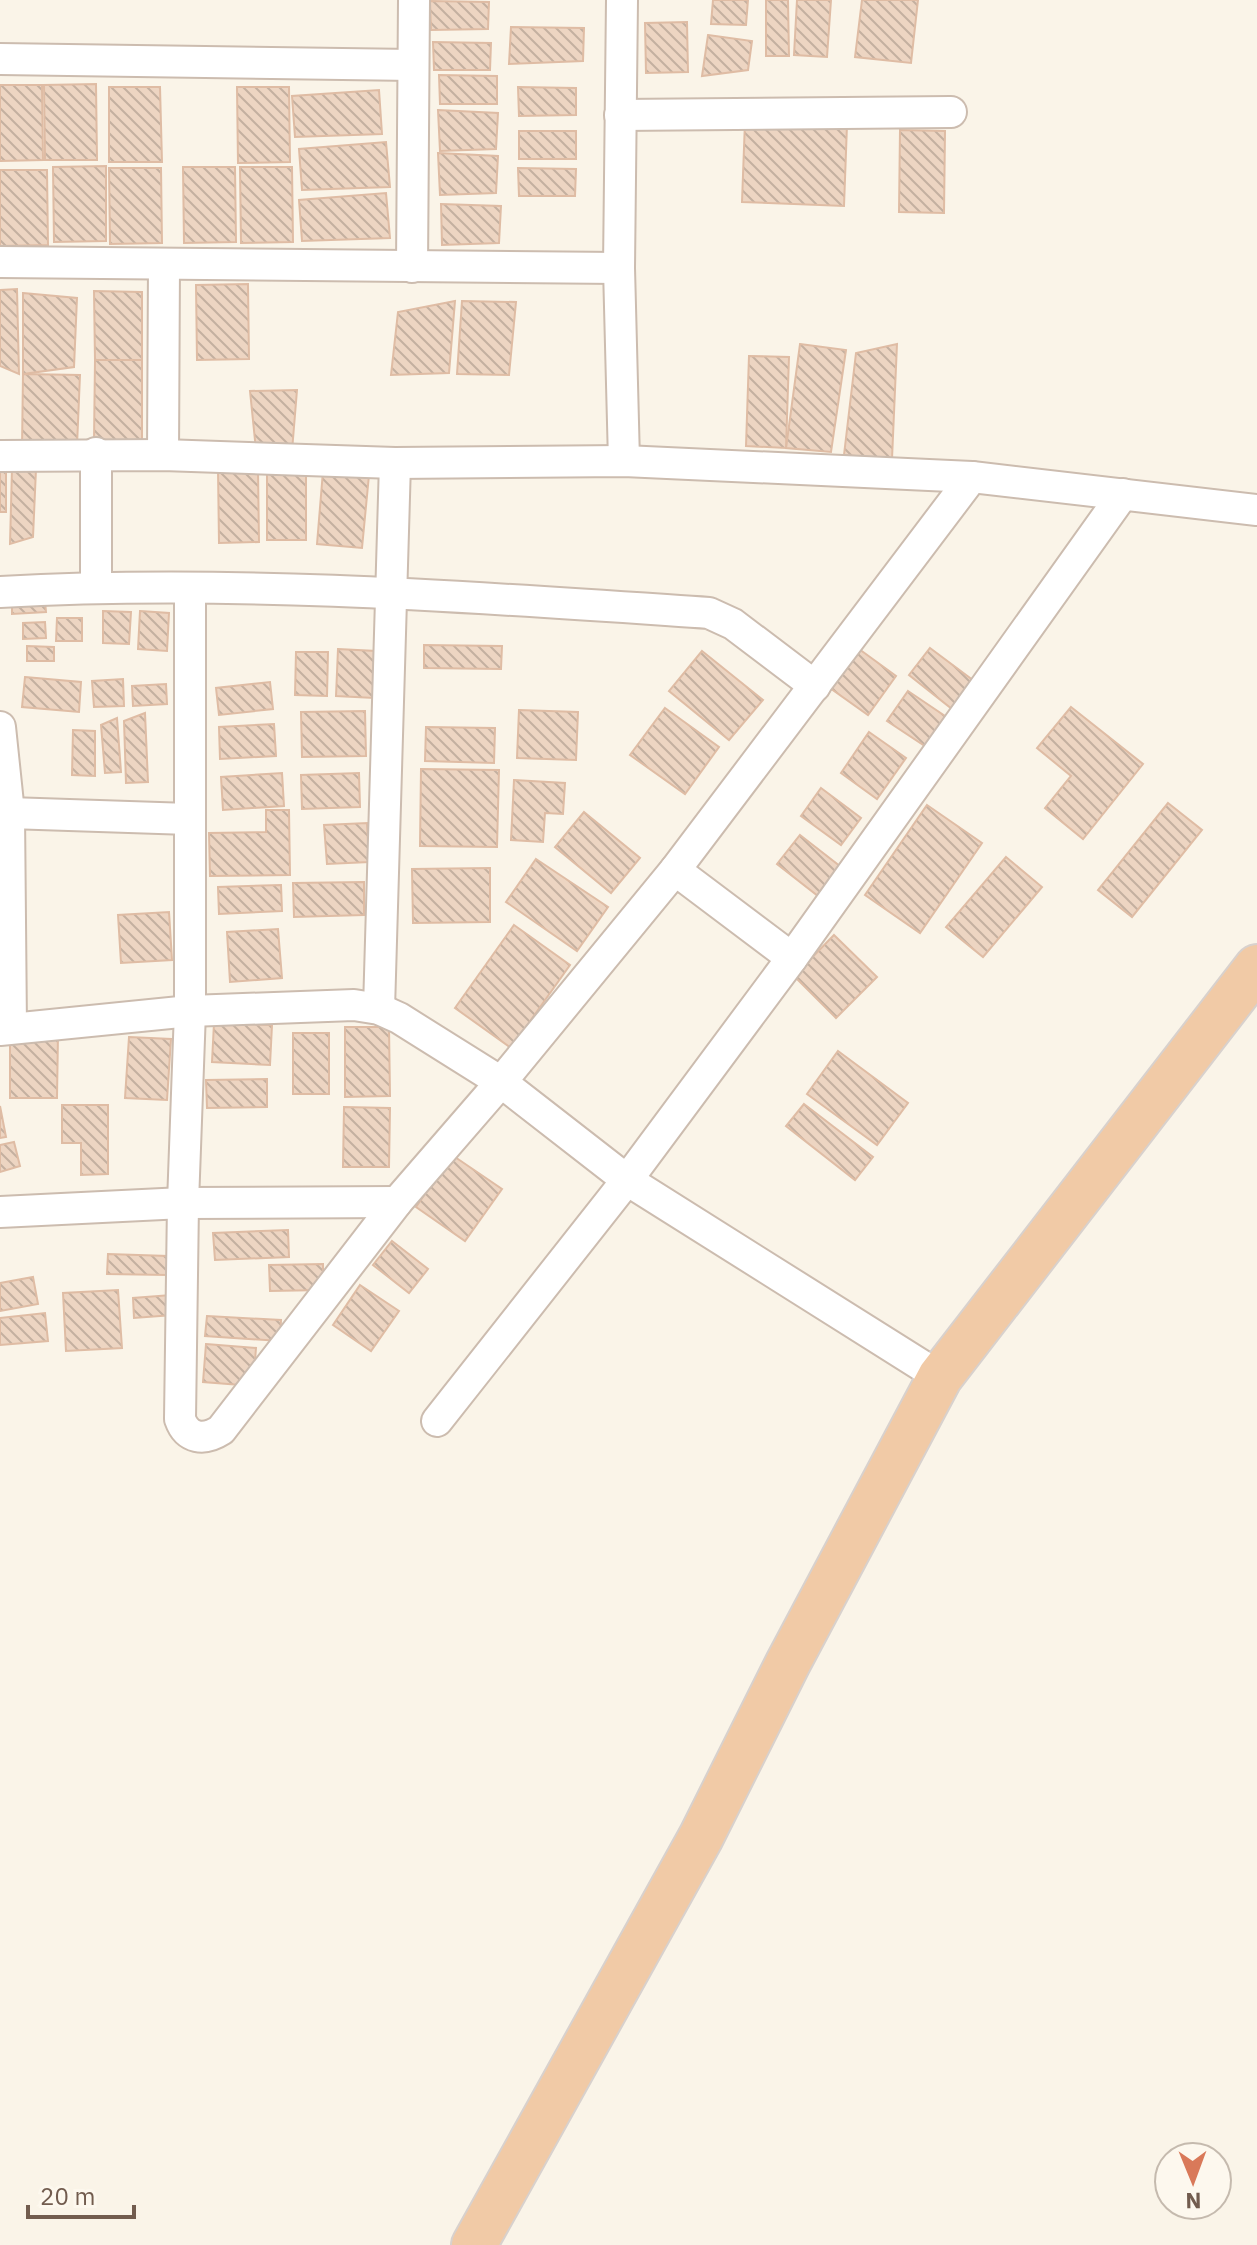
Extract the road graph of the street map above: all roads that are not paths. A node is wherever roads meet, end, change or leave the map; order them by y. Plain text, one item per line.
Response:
1 (414, 0) edge
2 (622, 0) edge
3 (0, 59) edge
4 (413, 65) junction
5 (951, 112) dead end
6 (620, 115) junction
7 (0, 262) edge
8 (164, 264) junction
9 (412, 267) junction
10 (619, 268) junction
11 (96, 453) junction
12 (163, 455) junction
13 (0, 456) edge
14 (624, 461) junction
15 (395, 463) junction
16 (972, 477) junction
17 (1123, 494) junction
18 (1257, 510) edge
19 (96, 587) junction
20 (190, 588) junction
21 (0, 592) edge
22 (390, 592) junction
23 (815, 686) junction
24 (0, 727) edge
25 (3, 766) edge
26 (9, 813) junction
27 (189, 819) junction
28 (675, 870) junction
29 (792, 958) junction
30 (1257, 967) edge
31 (379, 1009) junction
32 (190, 1011) junction
33 (5, 1029) edge
34 (501, 1082) junction
35 (627, 1180) junction
36 (397, 1202) junction
37 (183, 1203) junction
38 (0, 1212) edge
39 (940, 1377) junction
40 (437, 1421) dead end
41 (474, 2245) edge

1 - 4 street
2 - 6 street
3 - 4 street
4 - 9 street
5 - 6 street
6 - 10 street
7 - 8 street
8 - 9 street
8 - 12 street
9 - 10 street
10 - 14 street
11 - 12 street
11 - 13 street
11 - 19 street
12 - 15 street
14 - 15 street
14 - 16 street
15 - 22 street
16 - 17 street
16 - 23 street
17 - 18 street
17 - 29 street
19 - 20 street
19 - 21 street
20 - 22 street
20 - 27 street
22 - 23 street
22 - 31 street
23 - 28 street
24 - 25 street
25 - 26 street
26 - 27 street
26 - 33 street
27 - 32 street
28 - 29 street
28 - 34 street
29 - 35 street
30 - 39 highway
31 - 32 street
31 - 34 street
32 - 33 street
32 - 37 street
34 - 35 street
34 - 36 street
35 - 39 street
35 - 40 street
36 - 37 street
36 - 37 street
37 - 38 street
39 - 41 highway

